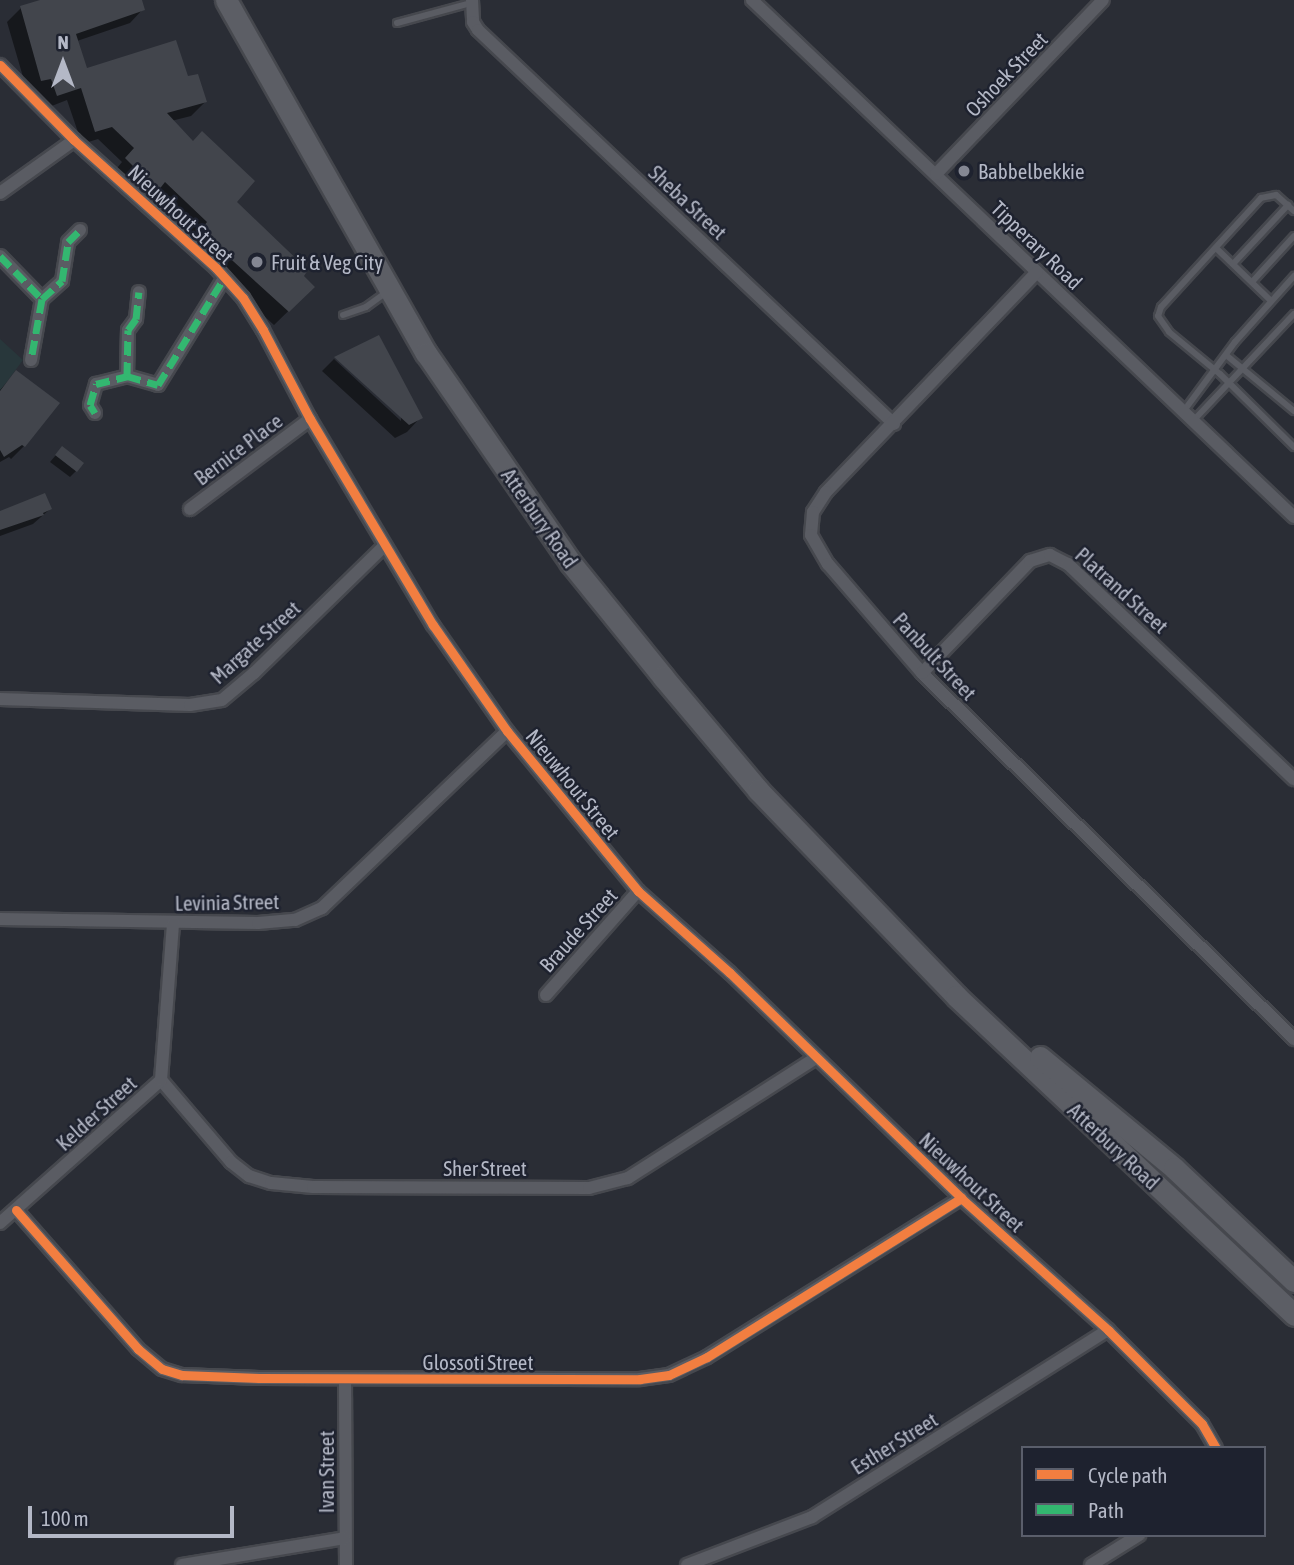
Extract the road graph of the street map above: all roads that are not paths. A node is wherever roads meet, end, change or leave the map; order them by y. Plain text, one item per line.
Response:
1 (226, 0) edge
2 (752, 0) edge
3 (1103, 0) edge
4 (472, 2) edge
5 (397, 23) dead end
6 (0, 65) edge
7 (75, 140) junction
8 (936, 174) junction
9 (0, 193) edge
10 (1288, 205) junction
11 (1294, 211) edge
12 (80, 230) dead end
13 (1294, 236) edge
14 (1216, 247) junction
15 (0, 256) edge
16 (1233, 264) junction
17 (1037, 272) junction
18 (1294, 276) edge
19 (224, 278) junction
20 (1252, 282) junction
21 (389, 290) junction
22 (139, 292) dead end
23 (43, 299) junction
24 (1272, 301) junction
25 (1294, 314) edge
26 (343, 315) dead end
27 (1226, 355) junction
28 (31, 360) dead end
29 (1244, 367) junction
30 (1215, 370) junction
31 (127, 376) junction
32 (1228, 383) junction
33 (1294, 411) edge
34 (95, 413) dead end
35 (1188, 416) junction
36 (310, 419) junction
37 (894, 424) junction
38 (1294, 447) edge
39 (190, 509) dead end
40 (1294, 517) edge
41 (383, 546) junction
42 (922, 673) junction
43 (0, 699) edge
44 (507, 731) junction
45 (1294, 779) edge
46 (639, 891) junction
47 (0, 919) edge
48 (173, 923) junction
49 (937, 974) junction
50 (546, 995) dead end
51 (1294, 1039) edge
52 (816, 1058) junction
53 (161, 1080) junction
54 (961, 1198) junction
55 (16, 1210) junction
56 (0, 1223) edge
57 (1292, 1277) edge
58 (1294, 1315) edge
59 (1108, 1330) junction
60 (345, 1379) junction
61 (1215, 1446) edge
62 (1136, 1537) edge
63 (345, 1538) junction
64 (183, 1565) edge
65 (346, 1565) edge
66 (687, 1565) edge
67 (1091, 1565) edge

1 - 21 main road, Atterbury Road
2 - 8 street, Tipperary Road
3 - 8 street, Oshoek Street
4 - 5 lane
4 - 37 street, Sheba Street
6 - 7 street, Nieuwhout Street
7 - 9 street
7 - 19 street, Nieuwhout Street
8 - 17 street, Tipperary Road
10 - 11 lane
10 - 14 lane
10 - 16 lane
12 - 23 street
13 - 20 lane
14 - 16 lane
14 - 30 lane
15 - 23 street
16 - 20 lane
17 - 35 street, Tipperary Road
17 - 37 street, Panbult Street
18 - 24 lane
19 - 31 street
19 - 36 street, Nieuwhout Street
20 - 24 lane
21 - 26 lane
21 - 49 main road, Atterbury Road
22 - 31 street
23 - 28 street
24 - 27 lane
25 - 29 lane
27 - 29 lane
27 - 30 lane
29 - 32 lane
29 - 33 lane
30 - 32 lane
30 - 35 lane
31 - 34 street
32 - 35 lane
32 - 38 lane
35 - 40 street, Tipperary Road
36 - 39 street, Bernice Place
36 - 41 street, Nieuwhout Street
37 - 42 street, Panbult Street
41 - 43 street, Margate Street
41 - 44 street, Nieuwhout Street
42 - 45 street, Platrand Street
42 - 51 street, Panbult Street
44 - 46 street, Nieuwhout Street
44 - 48 street, Levinia Street
46 - 50 street, Braude Street
46 - 52 street, Nieuwhout Street
47 - 48 street, Levinia Street
48 - 53 street, Kelder Street
49 - 57 main road, Atterbury Road
49 - 58 main road, Atterbury Road
52 - 53 street, Sher Street
52 - 54 street, Nieuwhout Street
53 - 55 street, Kelder Street
54 - 59 street, Nieuwhout Street
54 - 60 street, Glossoti Street
55 - 56 street, Kelder Street
55 - 60 street, Glossoti Street
59 - 61 street, Nieuwhout Street
59 - 66 street, Esther Street
60 - 63 street, Ivan Street
62 - 67 street
63 - 64 street
63 - 65 street, Ivan Street

